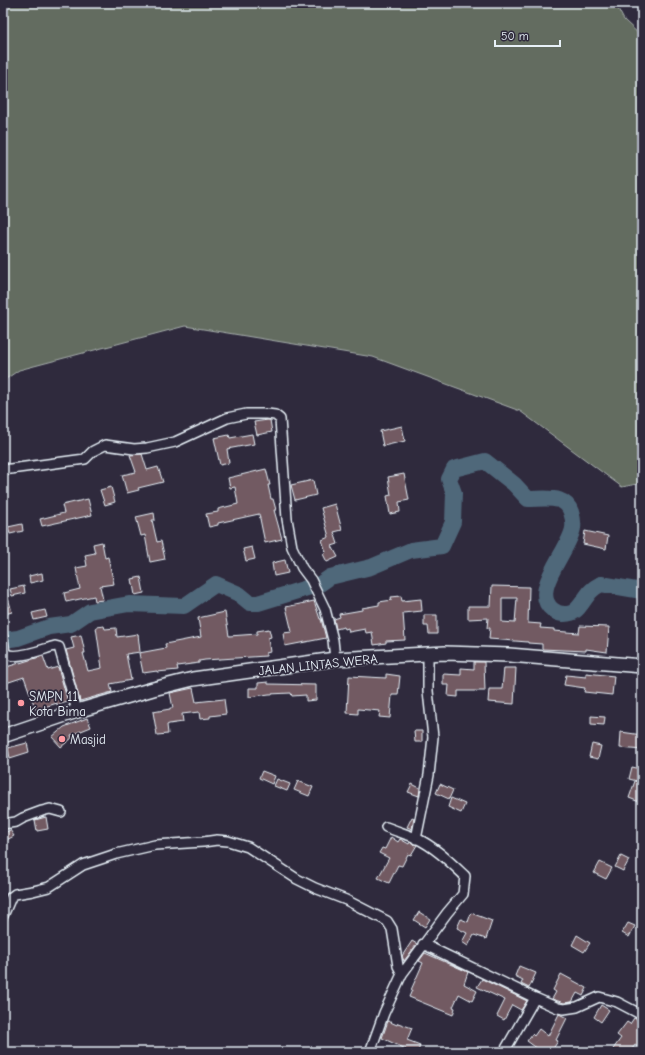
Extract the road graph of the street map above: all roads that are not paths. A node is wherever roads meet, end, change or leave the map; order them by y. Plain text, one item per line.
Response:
1 (3, 470) edge
2 (3, 638) edge
3 (428, 654) junction
4 (335, 659) junction
5 (642, 666) edge
6 (77, 711) junction
7 (3, 736) edge
8 (61, 812) dead end
9 (3, 824) edge
10 (386, 827) dead end
11 (416, 839) junction
12 (3, 916) edge
13 (424, 944) junction
14 (402, 974) junction
15 (535, 998) junction
16 (642, 1015) edge
17 (371, 1052) edge
18 (504, 1052) edge

1 - 4 street
2 - 6 street
3 - 4 main road, JALAN LINTAS WERA
3 - 5 main road, JALAN LINTAS WERA
3 - 11 street
4 - 6 main road, JALAN LINTAS WERA
6 - 7 main road, JALAN LINTAS WERA
8 - 9 street
10 - 11 street
11 - 13 street
12 - 14 street
13 - 14 street
13 - 15 street
14 - 17 street
15 - 16 street
15 - 18 street

